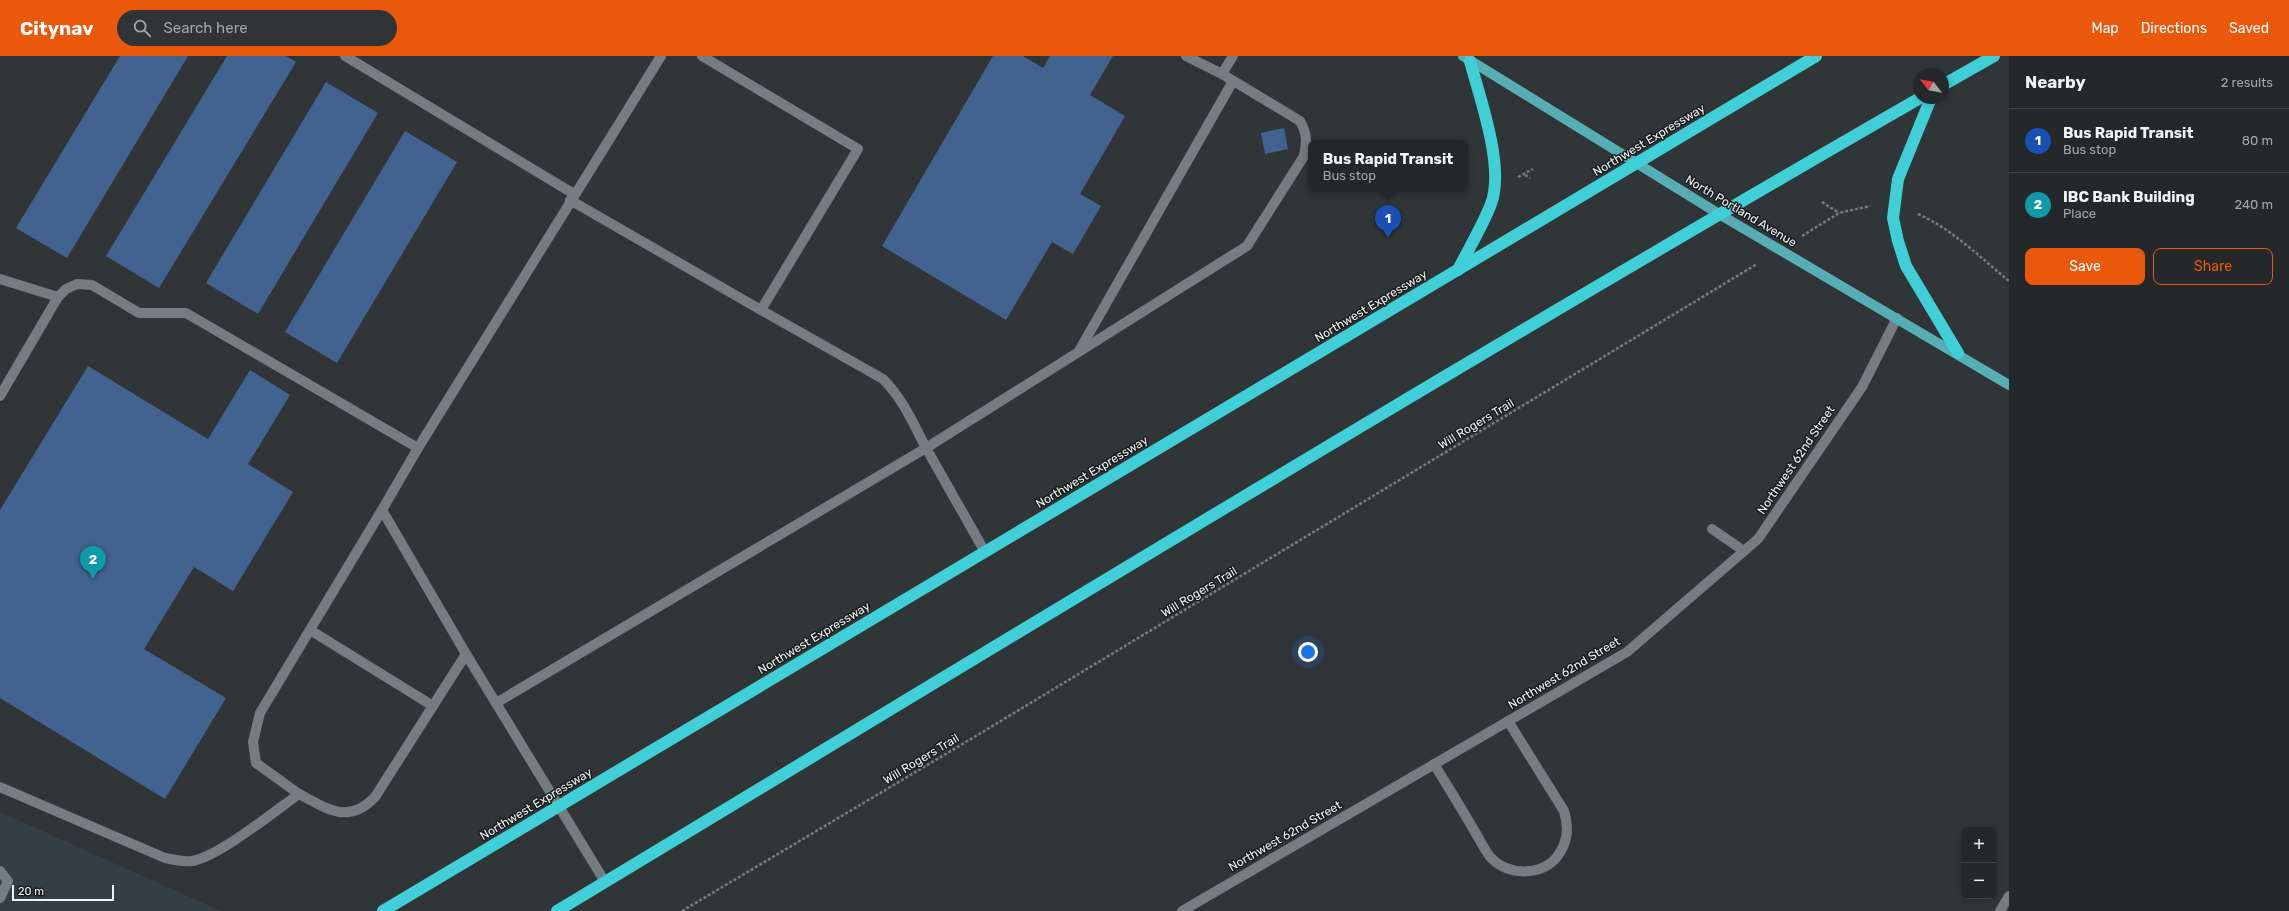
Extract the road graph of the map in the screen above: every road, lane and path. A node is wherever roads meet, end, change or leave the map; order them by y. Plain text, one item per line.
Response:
1 (345, 56) edge
2 (661, 56) edge
3 (702, 56) edge
4 (1186, 56) edge
5 (1233, 56) edge
6 (1816, 56) edge
7 (1994, 56) edge
8 (1466, 58) edge
9 (1222, 74) junction
10 (1233, 81) junction
11 (1949, 82) edge
12 (1913, 102) edge
13 (1929, 104) edge
14 (1637, 163) junction
15 (1533, 169) dead end
16 (1525, 175) junction
17 (1514, 177) dead end
18 (1530, 178) dead end
19 (572, 197) junction
20 (1822, 202) dead end
21 (1876, 205) dead end
22 (1839, 213) junction
23 (1719, 214) junction
24 (1916, 214) dead end
25 (1828, 220) dead end
26 (1458, 270) junction
27 (0, 279) edge
28 (2009, 281) edge
29 (1723, 285) dead end
30 (58, 297) junction
31 (761, 310) junction
32 (1897, 318) junction
33 (1078, 352) junction
34 (1958, 354) junction
35 (2009, 385) edge
36 (0, 396) edge
37 (418, 448) junction
38 (926, 448) junction
39 (382, 510) junction
40 (1712, 529) dead end
41 (1744, 551) junction
42 (985, 552) junction
43 (310, 630) junction
44 (466, 654) junction
45 (496, 703) junction
46 (433, 706) junction
47 (1508, 721) junction
48 (1434, 764) junction
49 (0, 787) edge
50 (298, 794) junction
51 (559, 807) junction
52 (0, 871) edge
53 (605, 882) junction
54 (2009, 896) edge
55 (0, 898) edge
56 (383, 911) edge
57 (557, 911) edge
58 (682, 911) edge
59 (1182, 911) edge
60 (2000, 911) edge

1 - 19 street
2 - 19 street
3 - 31 street
4 - 9 street
5 - 9 street
6 - 14 highway, Northwest Expressway
7 - 11 highway
8 - 14 main road, North Portland Avenue
8 - 26 highway
9 - 10 street
10 - 33 street
10 - 33 street
12 - 23 highway
13 - 34 highway
14 - 23 main road, North Portland Avenue
14 - 26 highway, Northwest Expressway
15 - 16 path
16 - 17 path
16 - 18 path
19 - 31 street
19 - 37 street
20 - 22 path
21 - 22 path
22 - 25 path
23 - 32 main road, North Portland Avenue
23 - 53 highway
24 - 28 path
26 - 42 highway, Northwest Expressway
27 - 30 street
29 - 58 path, Will Rogers Trail
30 - 36 street
30 - 37 street
31 - 38 street
32 - 34 main road, North Portland Avenue
32 - 41 street, Northwest 62nd Street
33 - 38 street
34 - 35 main road, North Portland Avenue
37 - 39 street
38 - 42 street
38 - 45 street
39 - 43 street
39 - 44 street
40 - 41 street
41 - 47 street, Northwest 62nd Street
42 - 51 highway, Northwest Expressway
43 - 46 street
43 - 50 street
44 - 45 street
44 - 46 street
45 - 51 street
46 - 50 street
47 - 48 street, Northwest 62nd Street
47 - 48 street
48 - 59 street, Northwest 62nd Street
49 - 50 street
51 - 53 street
51 - 56 highway, Northwest Expressway
52 - 55 street
53 - 57 highway
54 - 60 street

